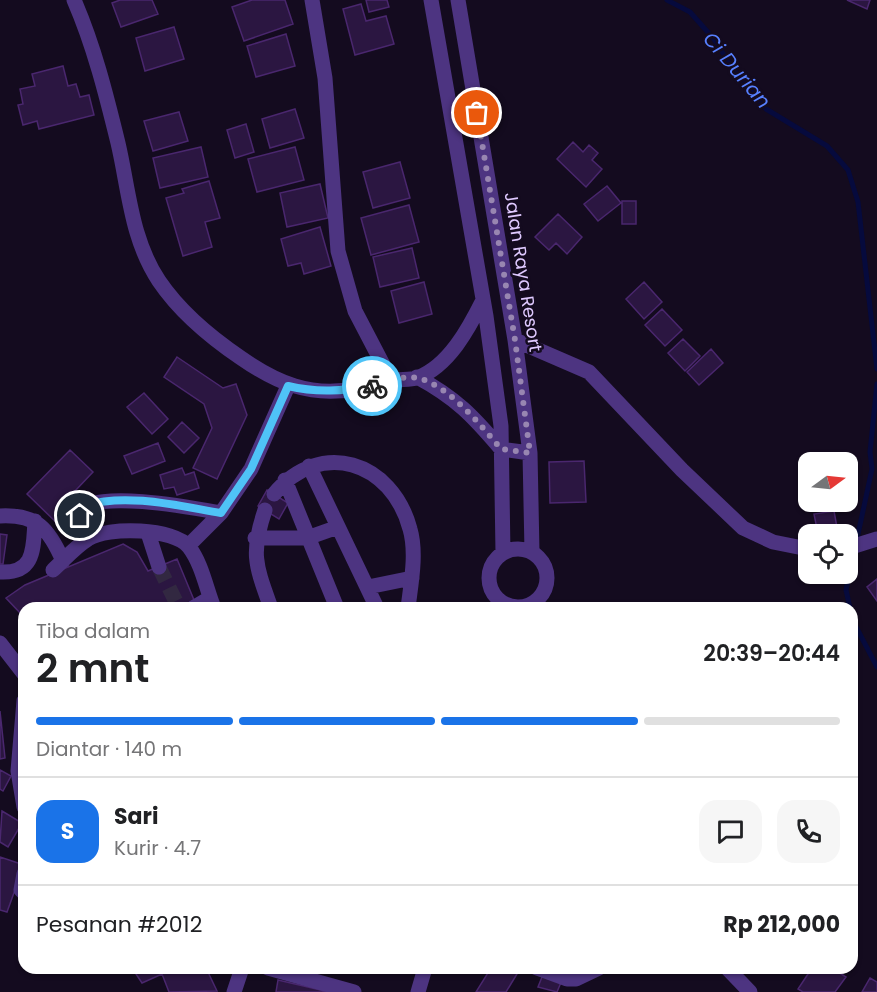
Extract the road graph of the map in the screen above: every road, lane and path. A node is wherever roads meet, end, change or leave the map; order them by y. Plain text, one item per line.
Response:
1 (74, 0) edge
2 (312, 0) edge
3 (431, 0) edge
4 (458, 0) edge
5 (483, 300) junction
6 (515, 340) junction
7 (417, 378) junction
8 (391, 380) junction
9 (288, 386) junction
10 (501, 449) junction
11 (530, 453) junction
12 (309, 466) junction
13 (285, 480) junction
14 (274, 494) dead end
15 (265, 510) dead end
16 (221, 513) junction
17 (0, 516) edge
18 (35, 521) junction
19 (338, 527) junction
20 (148, 533) junction
21 (89, 538) junction
22 (255, 538) junction
23 (307, 538) junction
24 (877, 539) edge
25 (858, 545) edge
26 (188, 546) junction
27 (798, 547) edge
28 (532, 552) junction
29 (503, 553) junction
30 (159, 567) tunnel mouth
31 (0, 572) edge
32 (412, 578) junction
33 (368, 587) junction
34 (212, 602) edge
35 (269, 602) edge
36 (334, 602) edge
37 (374, 602) edge
38 (409, 602) edge
39 (502, 602) edge
40 (537, 602) edge
41 (0, 643) edge
42 (18, 666) edge
43 (240, 974) edge
44 (290, 974) edge
45 (422, 974) edge
46 (553, 974) edge
47 (586, 974) edge
48 (733, 974) edge
49 (234, 992) edge
50 (354, 992) edge
51 (418, 992) edge
52 (750, 992) edge

1 - 9 street
2 - 8 street
3 - 5 street
4 - 6 street, Jalan Raya Resort
5 - 7 street
5 - 10 street
6 - 11 street, Jalan Raya Resort
6 - 27 street
7 - 8 street
7 - 10 street
8 - 9 street
9 - 16 street
10 - 11 street
10 - 29 street
11 - 28 street, Jalan Raya Resort
12 - 13 street
12 - 19 street
12 - 32 street
13 - 14 street
13 - 23 street
15 - 22 street
16 - 21 street
16 - 26 street
17 - 18 street
18 - 21 street
18 - 31 street
19 - 23 street
19 - 33 street
20 - 21 street
20 - 26 street
20 - 30 street
22 - 23 street
22 - 35 street
23 - 36 street
24 - 25 street
26 - 34 street
28 - 29 street
28 - 40 street
29 - 39 street
32 - 33 street
32 - 38 street
33 - 37 street
41 - 42 street
43 - 49 street
44 - 50 street
45 - 51 street
46 - 47 street
48 - 52 street

